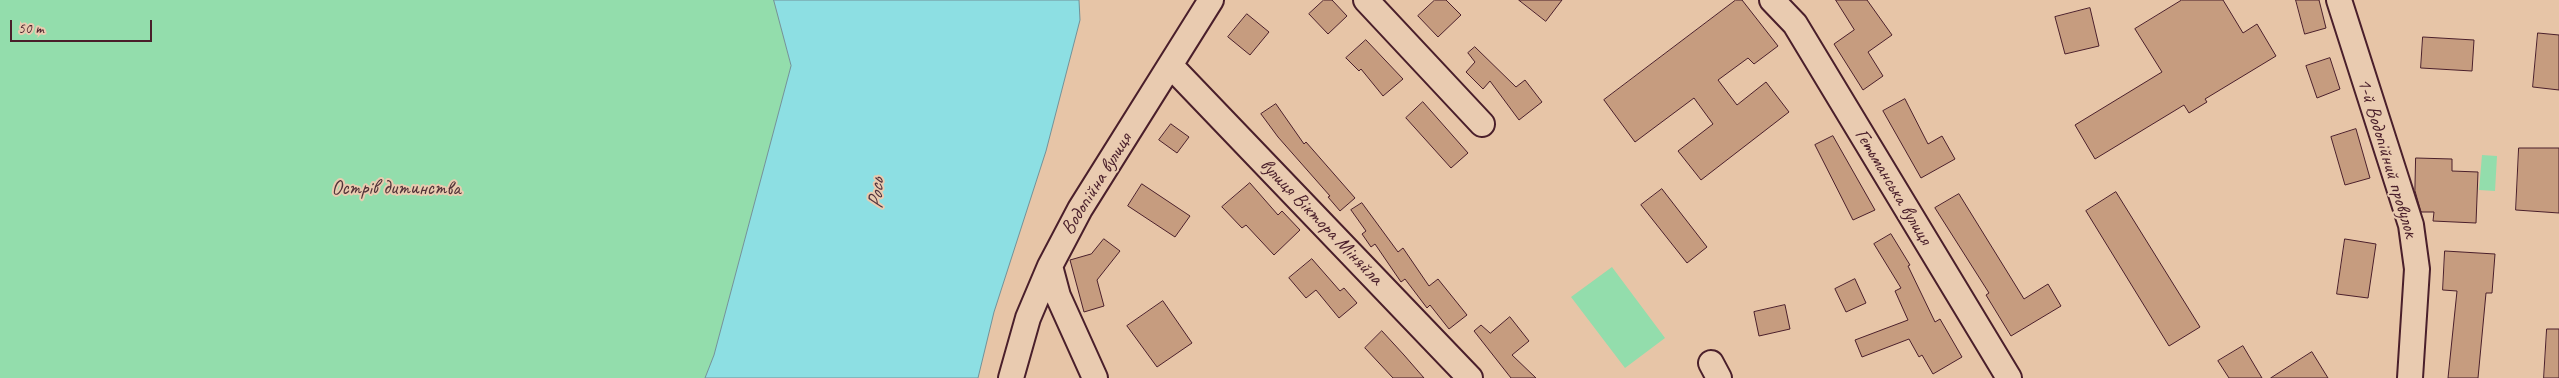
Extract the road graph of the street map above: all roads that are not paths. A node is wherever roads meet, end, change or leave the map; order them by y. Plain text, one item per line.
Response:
1 (1211, 0) edge
2 (1366, 0) edge
3 (1772, 0) edge
4 (2339, 0) edge
5 (1171, 66) junction
6 (1482, 124) dead end
7 (1050, 266) junction
8 (1011, 378) edge
9 (1095, 378) edge
10 (1470, 378) edge
11 (2009, 378) edge
12 (2410, 378) edge

1 - 5 street, Водопійна вулиця
2 - 6 street
3 - 11 street, Гетьманська вулиця
4 - 12 street, 1-й Водопійний провулок
5 - 7 street, Водопійна вулиця
5 - 10 street, вулиця Віктора Міняйла
7 - 8 street, Водопійна вулиця
7 - 9 street

